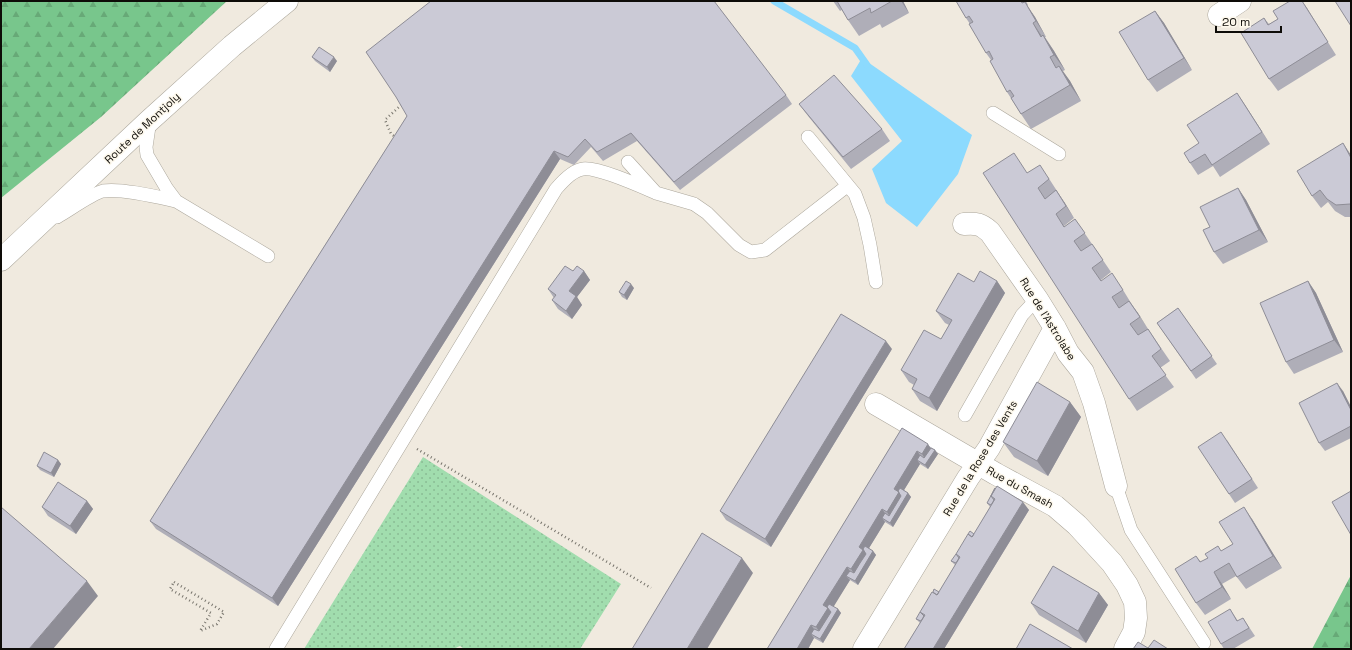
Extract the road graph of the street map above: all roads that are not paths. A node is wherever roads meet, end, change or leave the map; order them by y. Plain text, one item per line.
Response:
1 (287, 1) edge
2 (1240, 1) edge
3 (1219, 14) dead end
4 (993, 113) dead end
5 (150, 120) junction
6 (808, 137) dead end
7 (1059, 154) dead end
8 (628, 162) dead end
9 (847, 186) junction
10 (656, 193) junction
11 (176, 201) junction
12 (964, 224) dead end
13 (28, 235) junction
14 (268, 256) dead end
15 (1, 260) edge
16 (876, 282) dead end
17 (1037, 299) junction
18 (1055, 328) junction
19 (876, 404) dead end
20 (965, 415) dead end
21 (977, 463) junction
22 (1116, 486) joint
23 (1204, 643) dead end
24 (276, 649) edge
25 (864, 649) edge
26 (1125, 649) edge

1 - 5 street, Route de Montjoly
2 - 3 street
4 - 7 lane
5 - 11 lane
5 - 13 street, Route de Montjoly
6 - 9 lane
8 - 10 lane
9 - 10 lane
9 - 16 lane
10 - 24 lane
11 - 13 lane
11 - 14 lane
12 - 17 street, Rue de l’Astrolabe
13 - 15 street, Route de Montjoly
17 - 18 street, Rue de l’Astrolabe
17 - 20 lane
18 - 21 street, Rue de la Rose des Vents
18 - 22 street, Rue de l’Astrolabe
19 - 21 street, Rue du Smash
21 - 25 street, Rue de la Rose des Vents
21 - 26 street, Rue du Smash
22 - 23 lane

